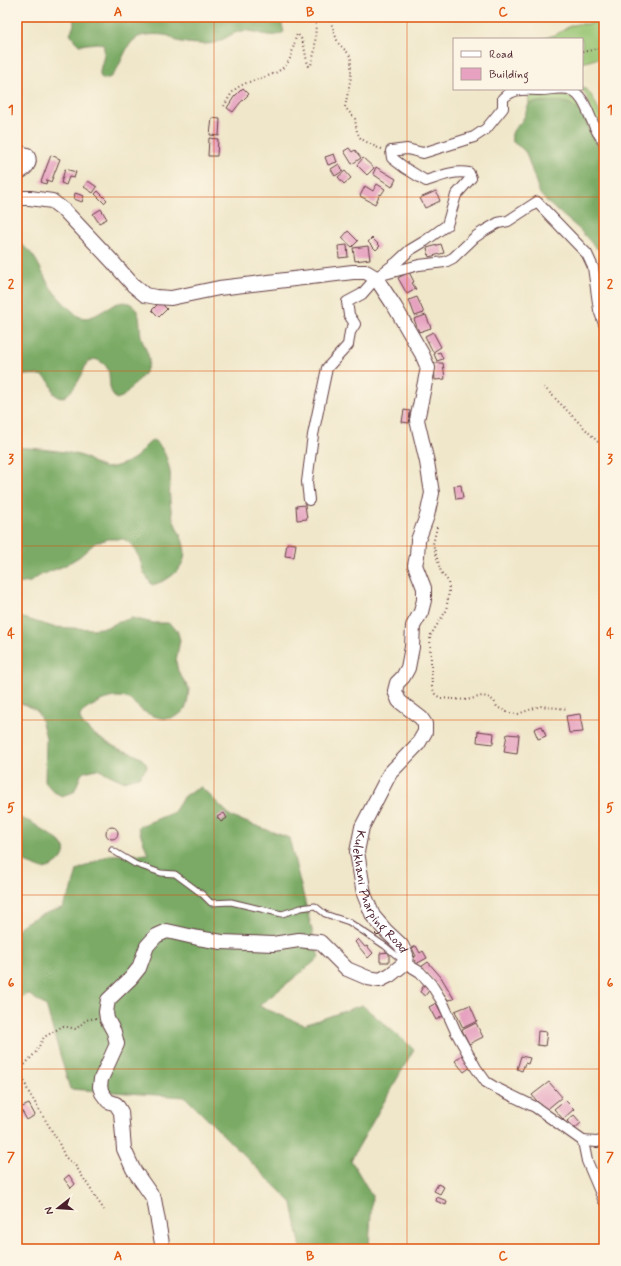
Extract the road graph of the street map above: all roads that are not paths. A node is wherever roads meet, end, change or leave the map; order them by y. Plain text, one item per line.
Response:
1 (517, 90) edge
2 (569, 90) edge
3 (604, 141) edge
4 (17, 152) edge
5 (17, 173) edge
6 (17, 198) edge
7 (376, 278) junction
8 (604, 324) edge
9 (309, 500) dead end
10 (112, 850) dead end
11 (405, 963) junction
12 (604, 1140) edge
13 (583, 1142) junction
14 (604, 1201) edge
15 (163, 1249) edge

1 - 7 street
2 - 3 street
4 - 5 main road
6 - 7 main road
7 - 8 street
7 - 9 street
7 - 11 main road, Kulekhani Pharping Road
10 - 11 lane
11 - 13 street
11 - 15 main road, Kulekhani Pharping Road
12 - 13 street
13 - 14 street

